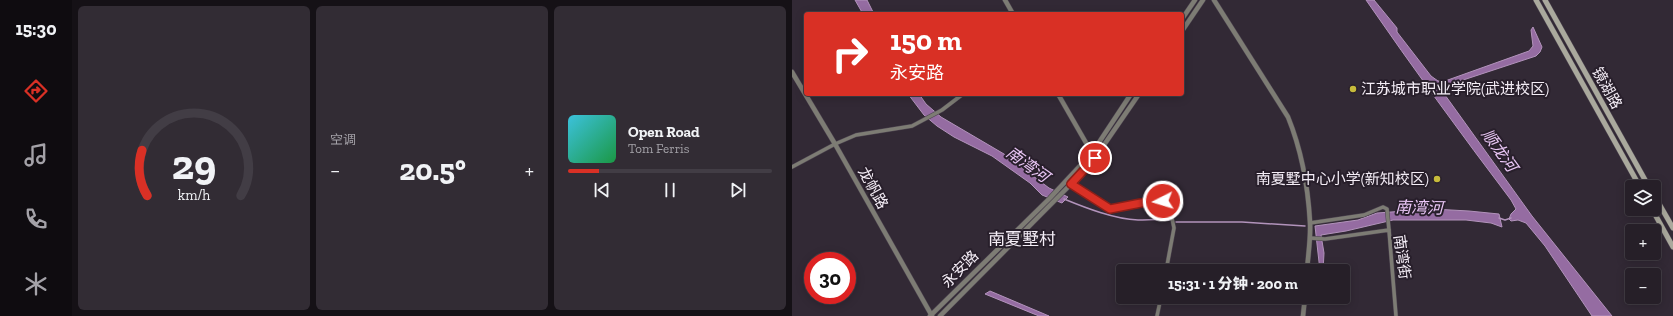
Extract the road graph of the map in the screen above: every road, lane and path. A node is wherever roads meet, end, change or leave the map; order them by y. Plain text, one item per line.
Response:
1 (1005, 0) edge
2 (1195, 0) edge
3 (1203, 0) edge
4 (1214, 0) edge
5 (1536, 0) edge
6 (1545, 0) edge
7 (1012, 12) edge
8 (1184, 17) edge
9 (1184, 28) edge
10 (792, 72) edge
11 (804, 92) edge
12 (806, 96) edge
13 (960, 96) edge
14 (1059, 96) edge
15 (1130, 96) edge
16 (1138, 96) edge
17 (835, 144) junction
18 (1092, 152) junction
19 (1095, 158) junction
20 (792, 167) edge
21 (1636, 180) edge
22 (1645, 180) edge
23 (1071, 184) junction
24 (1052, 199) junction
25 (1661, 207) edge
26 (1656, 216) edge
27 (1310, 223) junction
28 (1673, 228) edge
29 (1389, 230) junction
30 (1312, 239) junction
31 (1673, 247) edge
32 (1167, 264) edge
33 (1308, 264) edge
34 (1160, 304) edge
35 (1304, 304) edge
36 (931, 316) edge
37 (940, 316) edge
38 (1157, 316) edge
39 (1303, 316) edge
40 (1396, 316) edge

1 - 7 street
2 - 8 street
3 - 9 street
4 - 27 street
5 - 21 main road, 镜湖路
6 - 22 main road, 镜湖路
10 - 11 street, 龙帆路
12 - 17 street, 龙帆路
13 - 17 street
14 - 18 street
15 - 18 street, 永安路
16 - 19 street, 永安路
17 - 20 street
17 - 36 street, 龙帆路
18 - 19 street
18 - 24 street, 永安路
19 - 23 street, 永安路
23 - 24 street, 永安路
23 - 32 street
24 - 36 street, 永安路
24 - 37 street, 永安路
25 - 28 main road
26 - 31 main road
27 - 29 street
27 - 30 street
29 - 30 street, 南湾街
29 - 40 street, 南湾街
30 - 33 street
34 - 38 street
35 - 39 street

